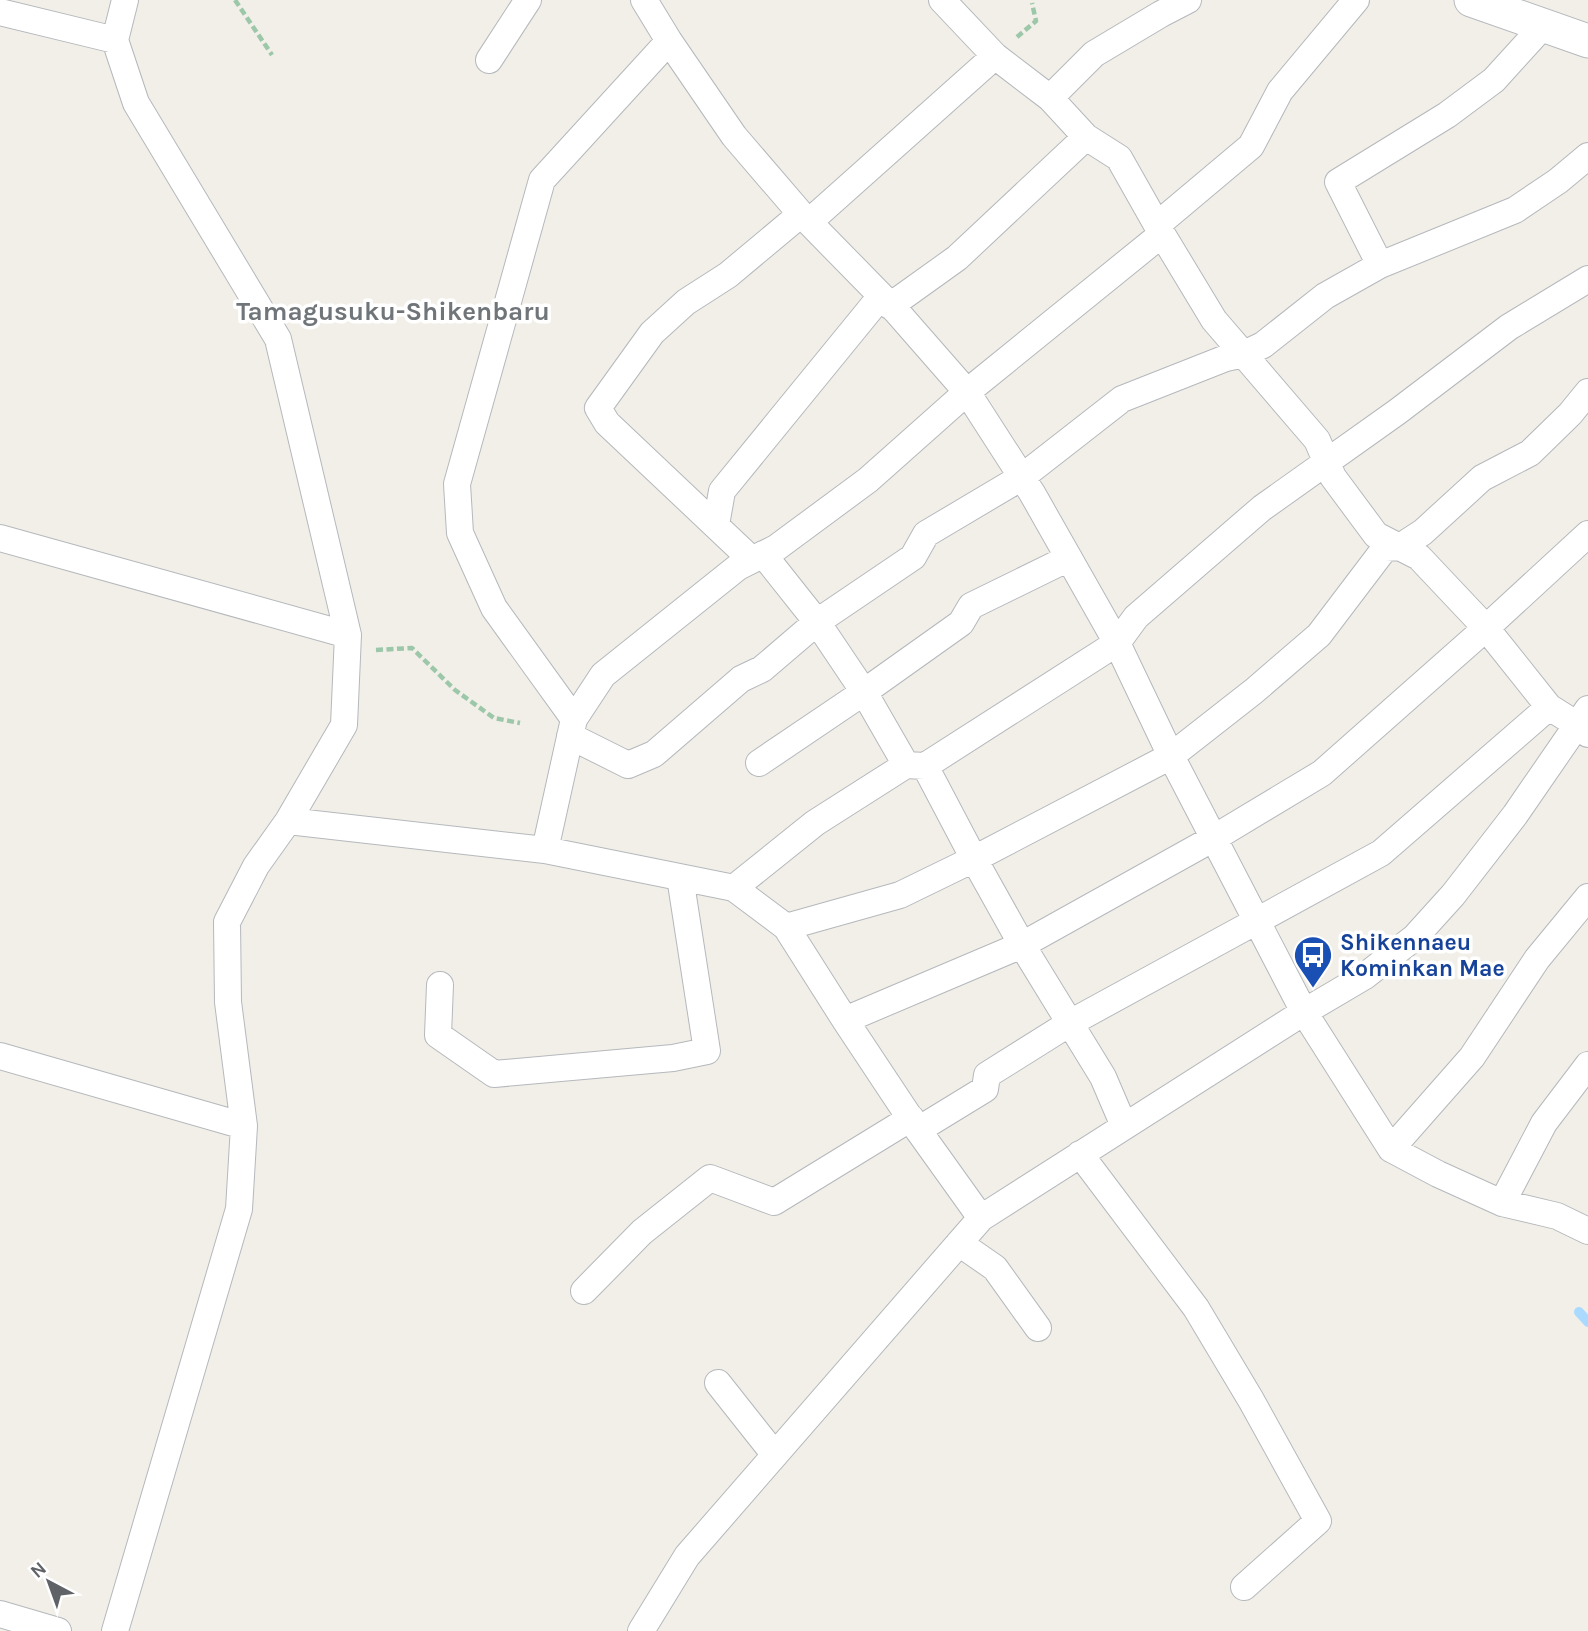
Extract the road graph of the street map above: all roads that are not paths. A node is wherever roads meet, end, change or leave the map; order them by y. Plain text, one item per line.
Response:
1 (125, 0) edge
2 (528, 0) edge
3 (644, 0) edge
4 (942, 0) edge
5 (1188, 0) edge
6 (1356, 0) edge
7 (1471, 0) edge
8 (0, 12) edge
9 (1543, 26) junction
10 (115, 40) junction
11 (669, 41) junction
12 (1588, 41) edge
13 (995, 56) junction
14 (489, 60) dead end
15 (1050, 98) junction
16 (1086, 137) junction
17 (1588, 156) edge
18 (805, 218) junction
19 (1159, 230) junction
20 (1380, 265) junction
21 (1588, 279) edge
22 (885, 301) junction
23 (1244, 354) junction
24 (1588, 391) edge
25 (967, 392) junction
26 (1327, 460) junction
27 (1022, 477) junction
28 (716, 525) junction
29 (1588, 534) edge
30 (0, 538) edge
31 (1399, 547) junction
32 (758, 557) junction
33 (1069, 558) junction
34 (817, 622) junction
35 (1486, 628) junction
36 (348, 635) junction
37 (1117, 643) junction
38 (864, 692) junction
39 (1549, 707) junction
40 (1584, 722) edge
41 (572, 727) junction
42 (1171, 756) junction
43 (759, 763) dead end
44 (915, 766) junction
45 (288, 821) junction
46 (1214, 838) junction
47 (545, 850) junction
48 (974, 859) junction
49 (680, 877) junction
50 (734, 888) junction
51 (1588, 897) edge
52 (1257, 921) junction
53 (786, 927) junction
54 (1022, 945) junction
55 (440, 985) dead end
56 (1304, 1012) junction
57 (845, 1020) junction
58 (1070, 1023) junction
59 (0, 1056) edge
60 (1588, 1065) edge
61 (914, 1124) junction
62 (244, 1126) junction
63 (1124, 1126) junction
64 (1391, 1149) junction
65 (1080, 1154) junction
66 (1502, 1203) junction
67 (981, 1218) junction
68 (1588, 1231) edge
69 (959, 1243) junction
70 (584, 1292) dead end
71 (1038, 1328) dead end
72 (718, 1383) dead end
73 (775, 1455) junction
74 (1244, 1587) dead end
75 (0, 1614) edge
76 (58, 1631) edge
77 (115, 1631) edge
78 (642, 1631) edge

1 - 10 street
2 - 14 street
3 - 11 street
4 - 13 street
5 - 15 street
6 - 19 street
7 - 9 street
8 - 10 street
9 - 12 street
9 - 20 street
10 - 36 street
11 - 18 street
11 - 41 street
13 - 15 street
13 - 18 street
15 - 16 street
16 - 19 street
16 - 22 street
17 - 20 street
18 - 22 street
18 - 28 street
19 - 23 street
19 - 25 street
20 - 23 street
21 - 26 street
22 - 25 street
22 - 28 street
23 - 26 street
23 - 27 street
24 - 31 street
25 - 27 street
25 - 32 street
26 - 31 street
26 - 37 street
27 - 33 street
27 - 34 street
28 - 32 street
29 - 35 street
30 - 36 street
31 - 35 street
31 - 42 street
32 - 34 street
32 - 41 street
33 - 37 street
33 - 38 street
34 - 38 street
34 - 41 street
35 - 39 street
35 - 46 street
36 - 45 street
37 - 42 street
37 - 44 street
38 - 43 street
38 - 44 street
39 - 40 street
39 - 52 street
40 - 56 street
41 - 47 street
42 - 46 street
42 - 48 street
44 - 48 street
44 - 50 street
45 - 47 street
45 - 62 street
46 - 52 street
46 - 54 street
47 - 49 street
48 - 53 street
48 - 54 street
49 - 50 street
49 - 55 street
50 - 53 street
51 - 64 street
52 - 56 street
52 - 58 street
53 - 57 street
54 - 57 street
54 - 58 street
56 - 63 street
56 - 64 street
57 - 61 street
58 - 61 street
58 - 63 street
59 - 62 street
60 - 66 street
61 - 67 street
61 - 70 street
62 - 77 street
63 - 65 street
64 - 66 street
65 - 67 street
65 - 74 street
66 - 68 street
67 - 69 street
69 - 71 street
69 - 73 street
72 - 73 street
73 - 78 street
75 - 76 street

